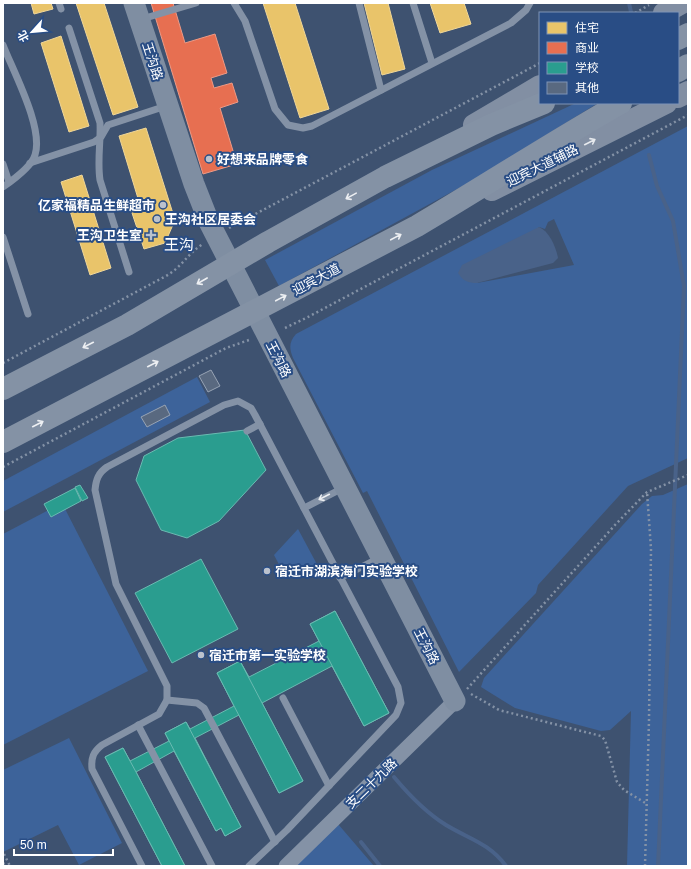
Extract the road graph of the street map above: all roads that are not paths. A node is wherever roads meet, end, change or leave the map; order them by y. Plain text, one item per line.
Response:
1 (196, 3) edge
2 (234, 3) edge
3 (359, 3) edge
4 (413, 3) edge
5 (530, 3) edge
6 (682, 3) edge
7 (137, 11) edge
8 (666, 12) edge
9 (69, 28) dead end
10 (688, 34) edge
11 (679, 38) edge
12 (3, 45) edge
13 (432, 64) junction
14 (688, 65) edge
15 (679, 70) edge
16 (539, 87) edge
17 (380, 90) junction
18 (688, 92) edge
19 (679, 96) edge
20 (542, 104) edge
21 (619, 104) edge
22 (664, 104) edge
23 (168, 106) junction
24 (101, 137) junction
25 (29, 163) junction
26 (3, 164) edge
27 (385, 177) junction
28 (9, 182) junction
29 (3, 187) edge
30 (417, 226) junction
31 (3, 237) edge
32 (230, 264) junction
33 (129, 272) dead end
34 (254, 311) junction
35 (28, 314) dead end
36 (3, 389) edge
37 (260, 424) junction
38 (248, 431) dead end
39 (3, 442) edge
40 (345, 487) junction
41 (304, 508) junction
42 (381, 557) junction
43 (340, 578) junction
44 (460, 696) joint
45 (283, 698) dead end
46 (167, 700) junction
47 (138, 725) junction
48 (329, 786) junction
49 (275, 842) junction
50 (142, 866) edge
51 (212, 866) edge
52 (249, 866) edge
53 (286, 866) edge

1 - 7 lane
2 - 17 lane
3 - 17 lane
4 - 13 lane
5 - 13 lane
6 - 8 main road
7 - 23 street, 王沟路
9 - 24 lane
10 - 11 highway
12 - 25 lane
13 - 17 lane
14 - 15 highway
16 - 27 main road
18 - 19 main road
20 - 27 highway
21 - 30 highway, 迎宾大道
30 -> 22 main road, 迎宾大道辅路
23 - 24 lane
23 - 32 street, 王沟路
24 - 25 lane
24 - 33 lane
25 - 28 lane
26 - 28 lane
27 -> 32 highway
28 - 29 lane
34 -> 30 highway, 迎宾大道
31 - 35 lane
32 - 34 street, 王沟路
32 -> 36 highway
39 -> 34 highway, 迎宾大道
34 - 40 street, 王沟路
37 - 38 lane
37 - 41 lane
37 - 46 lane
40 -> 41 lane
40 - 42 street, 王沟路
41 - 43 lane
42 - 43 lane
42 - 44 street, 王沟路
43 - 48 lane
44 - 53 street, 支二十九路
45 - 48 lane
46 - 47 lane
46 - 49 lane
47 - 50 lane
47 - 51 lane
48 - 49 lane
49 - 52 lane

